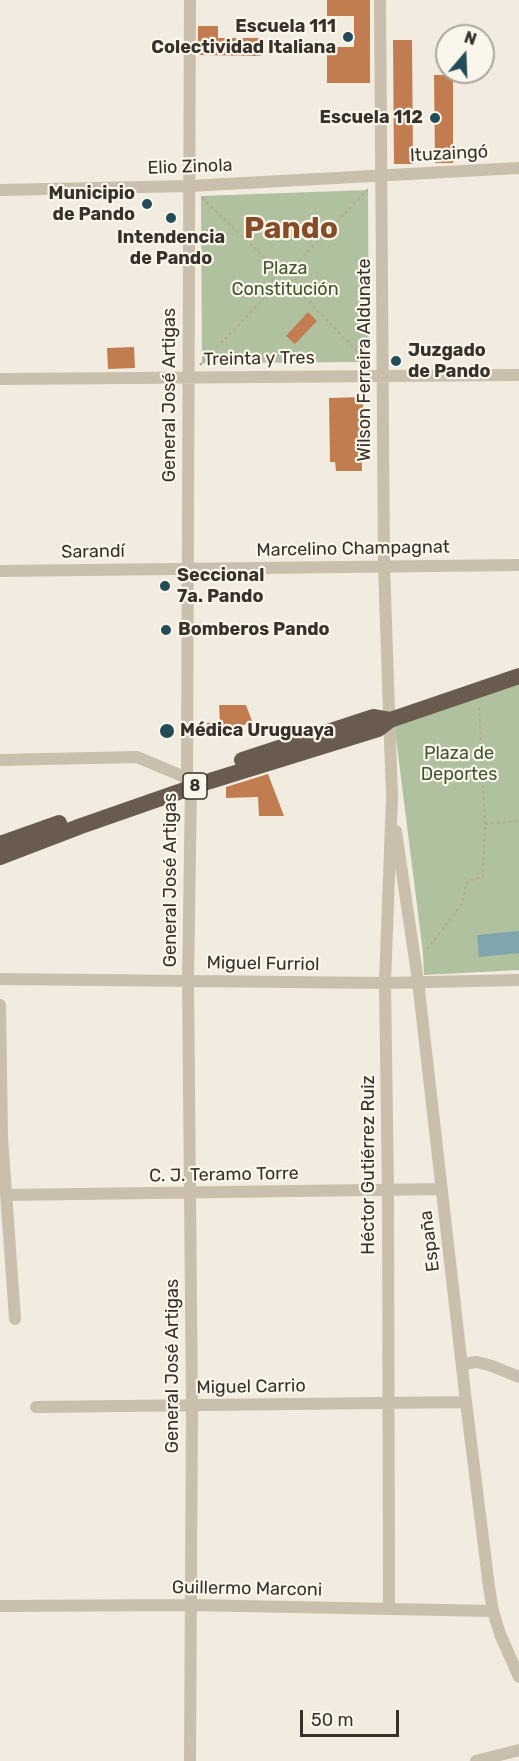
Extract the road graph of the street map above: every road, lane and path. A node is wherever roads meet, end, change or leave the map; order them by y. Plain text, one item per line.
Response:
1 (190, 0) edge
2 (380, 0) edge
3 (519, 168) edge
4 (382, 175) junction
5 (189, 186) junction
6 (0, 190) edge
7 (272, 265) junction
8 (295, 265) junction
9 (273, 288) junction
10 (296, 289) junction
11 (519, 375) edge
12 (382, 376) junction
13 (188, 378) junction
14 (0, 379) edge
15 (519, 565) edge
16 (384, 566) junction
17 (187, 568) junction
18 (0, 571) edge
19 (519, 676) edge
20 (481, 689) junction
21 (390, 720) junction
22 (0, 760) edge
23 (189, 783) junction
24 (392, 797) junction
25 (519, 821) edge
26 (485, 824) junction
27 (0, 844) edge
28 (0, 857) edge
29 (414, 960) junction
30 (0, 979) edge
31 (519, 980) edge
32 (188, 981) junction
33 (418, 981) junction
34 (385, 983) junction
35 (0, 1005) edge
36 (442, 1189) junction
37 (388, 1190) junction
38 (190, 1194) junction
39 (6, 1195) junction
40 (15, 1319) dead end
41 (462, 1364) junction
42 (519, 1377) edge
43 (466, 1402) junction
44 (388, 1403) junction
45 (192, 1406) junction
46 (36, 1407) dead end
47 (191, 1605) junction
48 (0, 1606) edge
49 (388, 1609) junction
50 (493, 1611) junction
51 (519, 1677) edge
52 (519, 1750) edge
53 (190, 1761) edge
54 (476, 1761) edge

1 - 5 street, General José Artigas
2 - 4 street, Wilson Ferreira Aldunate
3 - 4 street, Ituzaingó
4 - 5 street, Elio Zinola
4 - 8 path
4 - 12 street, Wilson Ferreira Aldunate
5 - 6 street, Elio Zinola
5 - 7 path
5 - 13 street, General José Artigas
7 - 8 path
7 - 9 path
8 - 10 path
9 - 10 path
9 - 13 path
10 - 12 path
11 - 12 street, Treinta y Tres
12 - 13 street, Treinta y Tres
12 - 16 street, Wilson Ferreira Aldunate
13 - 14 street, Treinta y Tres
13 - 17 street, General José Artigas
15 - 16 street, Marcelino Champagnat
16 - 17 street, Marcelino Champagnat
16 - 21 street, Wilson Ferreira Aldunate
17 - 18 street, Sarandí
17 - 23 street, General José Artigas
19 - 20 highway, 8
20 - 21 highway, 8
20 - 26 path
21 - 23 highway, 8
21 - 24 street, Héctor Gutiérrez Ruiz
22 - 23 street
23 - 27 highway, 8
23 - 28 highway, 8
23 - 32 street, General José Artigas
24 - 29 street, España
24 - 34 street, Héctor Gutiérrez Ruiz
25 - 26 path
26 - 29 path
29 - 33 street, España
30 - 32 street, Miguel Furriol
31 - 33 street, Miguel Furriol
32 - 34 street, Miguel Furriol
32 - 38 street, General José Artigas
33 - 34 street, Miguel Furriol
33 - 36 street, España
34 - 37 street, Héctor Gutiérrez Ruiz
35 - 39 street
36 - 37 street, C. J. Teramo Torre
36 - 41 street, España
37 - 38 street, C. J. Teramo Torre
37 - 44 street, Héctor Gutiérrez Ruiz
38 - 39 street, C. J. Teramo Torre
38 - 45 street, General José Artigas
39 - 40 street
41 - 42 street
41 - 43 street, España
43 - 44 street, Miguel Carrio
43 - 50 street, España
44 - 45 street, Miguel Carrio
44 - 49 street, Héctor Gutiérrez Ruiz
45 - 46 street, Miguel Carrio
45 - 47 street, General José Artigas
47 - 48 street, Guillermo Marconi
47 - 49 street, Guillermo Marconi
47 - 53 street, General José Artigas
49 - 50 street, Guillermo Marconi
50 - 51 street, España
52 - 54 street

